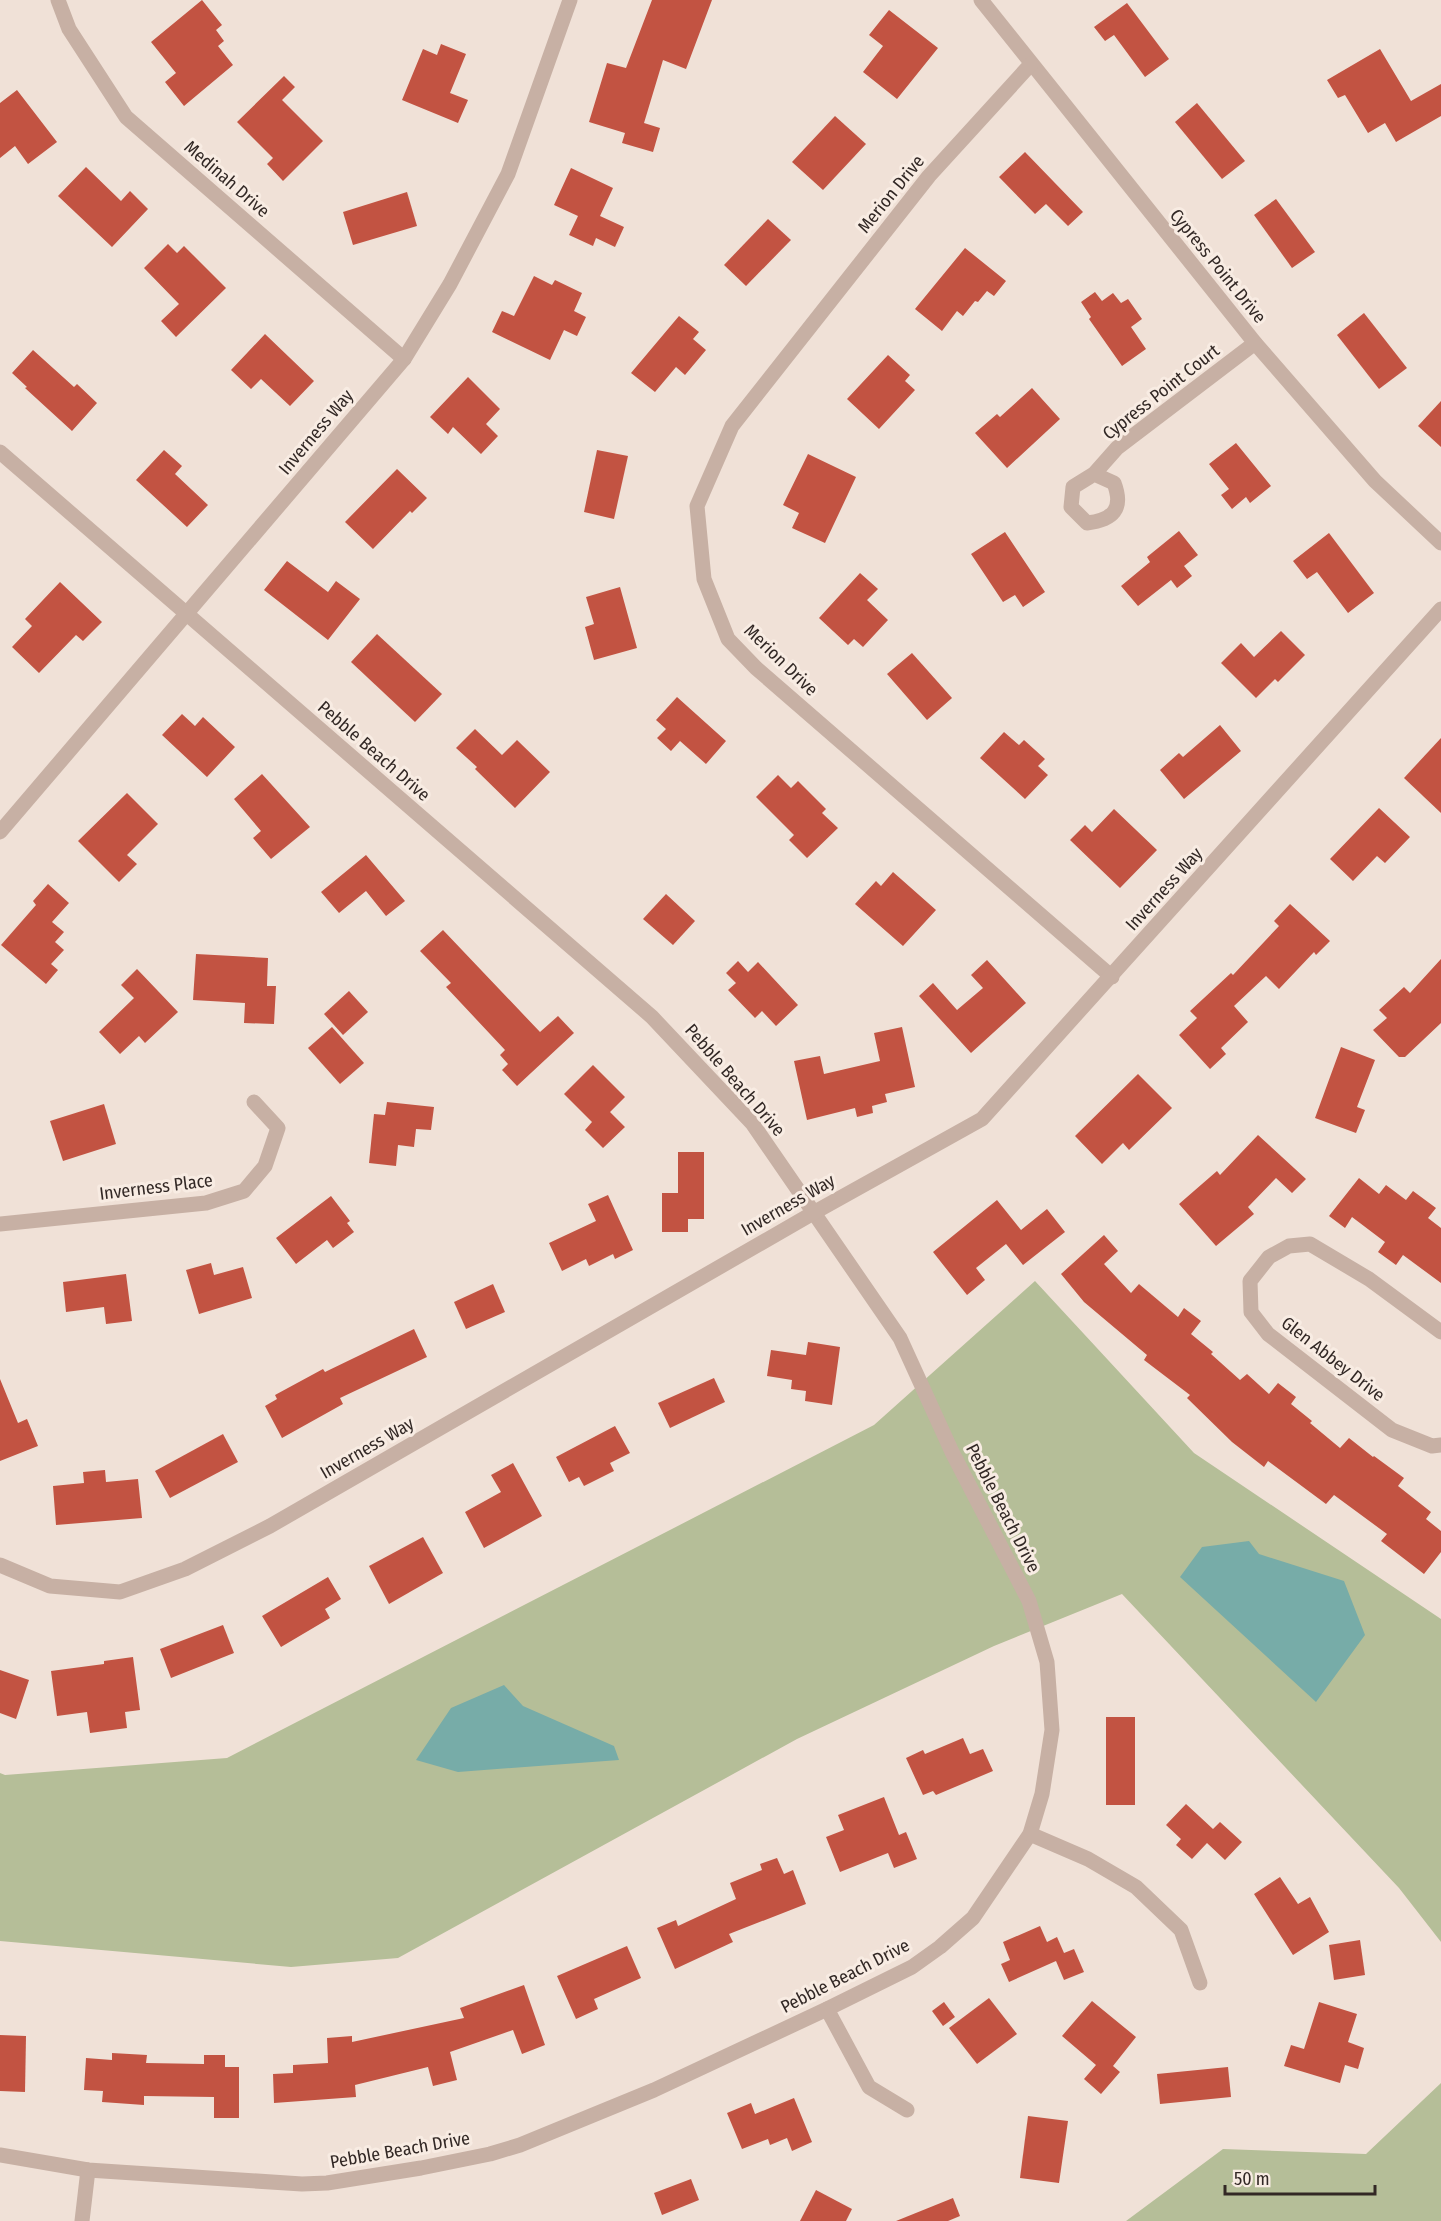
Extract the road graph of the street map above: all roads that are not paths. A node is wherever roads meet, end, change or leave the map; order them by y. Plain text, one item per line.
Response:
1 (58, 0) edge
2 (570, 0) edge
3 (981, 0) edge
4 (1031, 64) junction
5 (1255, 343) junction
6 (404, 359) junction
7 (0, 452) edge
8 (1094, 474) dead end
9 (1441, 543) edge
10 (1441, 609) edge
11 (187, 614) junction
12 (0, 832) edge
13 (1112, 977) junction
14 (255, 1102) dead end
15 (815, 1212) junction
16 (0, 1224) edge
17 (1441, 1332) edge
18 (1441, 1445) edge
19 (0, 1565) edge
20 (1030, 1834) junction
21 (1200, 1983) dead end
22 (826, 2009) junction
23 (907, 2110) dead end
24 (0, 2155) edge
25 (87, 2170) junction
26 (82, 2221) edge

1 - 6 street, Medinah Drive
2 - 6 street, Inverness Way
3 - 4 street, Cypress Point Drive
4 - 5 street, Cypress Point Drive
4 - 13 street, Merion Drive
5 - 8 street, Cypress Point Court
5 - 9 street, Cypress Point Drive
6 - 11 street, Inverness Way
7 - 11 street, Pebble Beach Drive
10 - 13 street, Inverness Way
11 - 12 street, Inverness Way
11 - 15 street, Pebble Beach Drive
13 - 15 street, Inverness Way
14 - 16 street, Inverness Place
15 - 19 street, Inverness Way
15 - 20 street, Pebble Beach Drive
17 - 18 street, Glen Abbey Drive
20 - 21 street
20 - 22 street, Pebble Beach Drive
22 - 23 street
22 - 25 street, Pebble Beach Drive
24 - 25 street, Pebble Beach Drive
25 - 26 street

